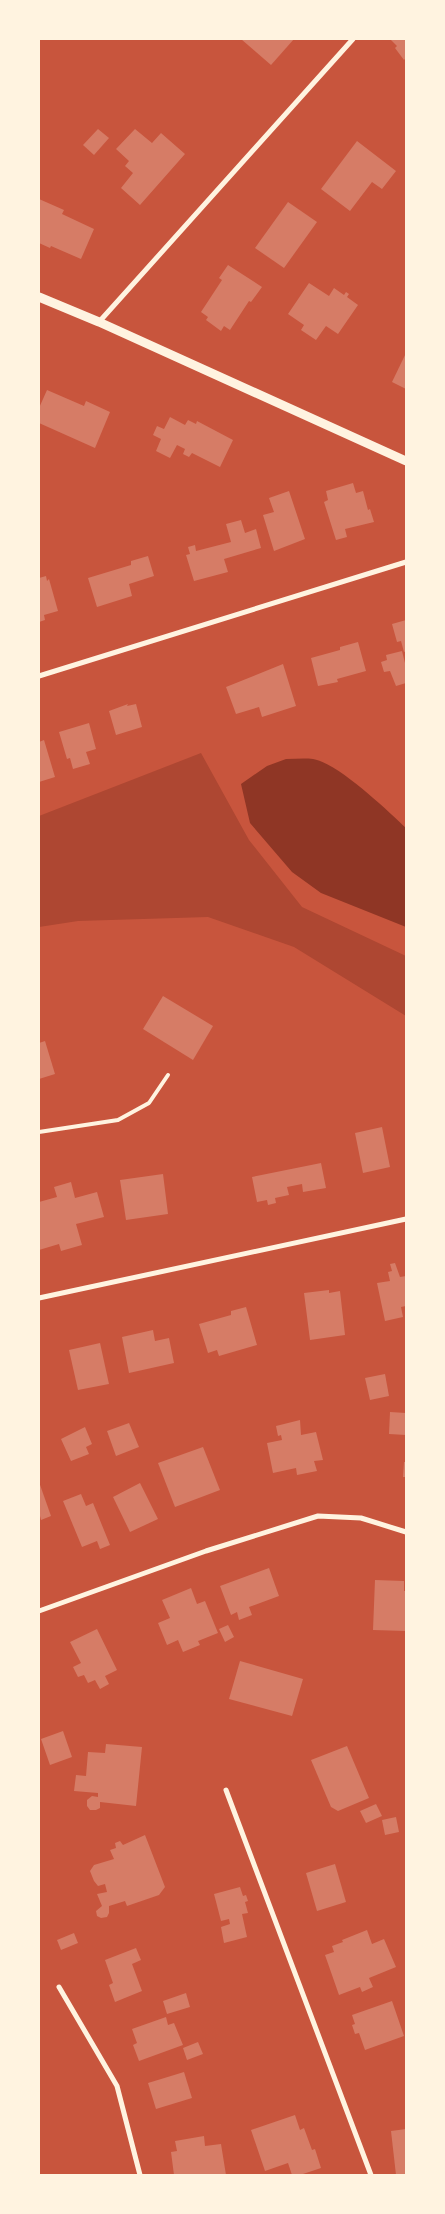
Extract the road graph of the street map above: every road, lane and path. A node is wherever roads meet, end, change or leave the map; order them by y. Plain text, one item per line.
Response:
1 (353, 39) edge
2 (39, 297) edge
3 (99, 322) junction
4 (406, 462) edge
5 (406, 562) edge
6 (39, 676) edge
7 (168, 1075) dead end
8 (39, 1132) edge
9 (406, 1219) edge
10 (39, 1298) edge
11 (406, 1532) edge
12 (39, 1611) edge
13 (226, 1790) dead end
14 (59, 1987) dead end
15 (140, 2175) edge
16 (371, 2175) edge

1 - 3 street
2 - 3 street
3 - 4 street
5 - 6 street
7 - 8 lane
9 - 10 street
11 - 12 street
13 - 16 street
14 - 15 street

